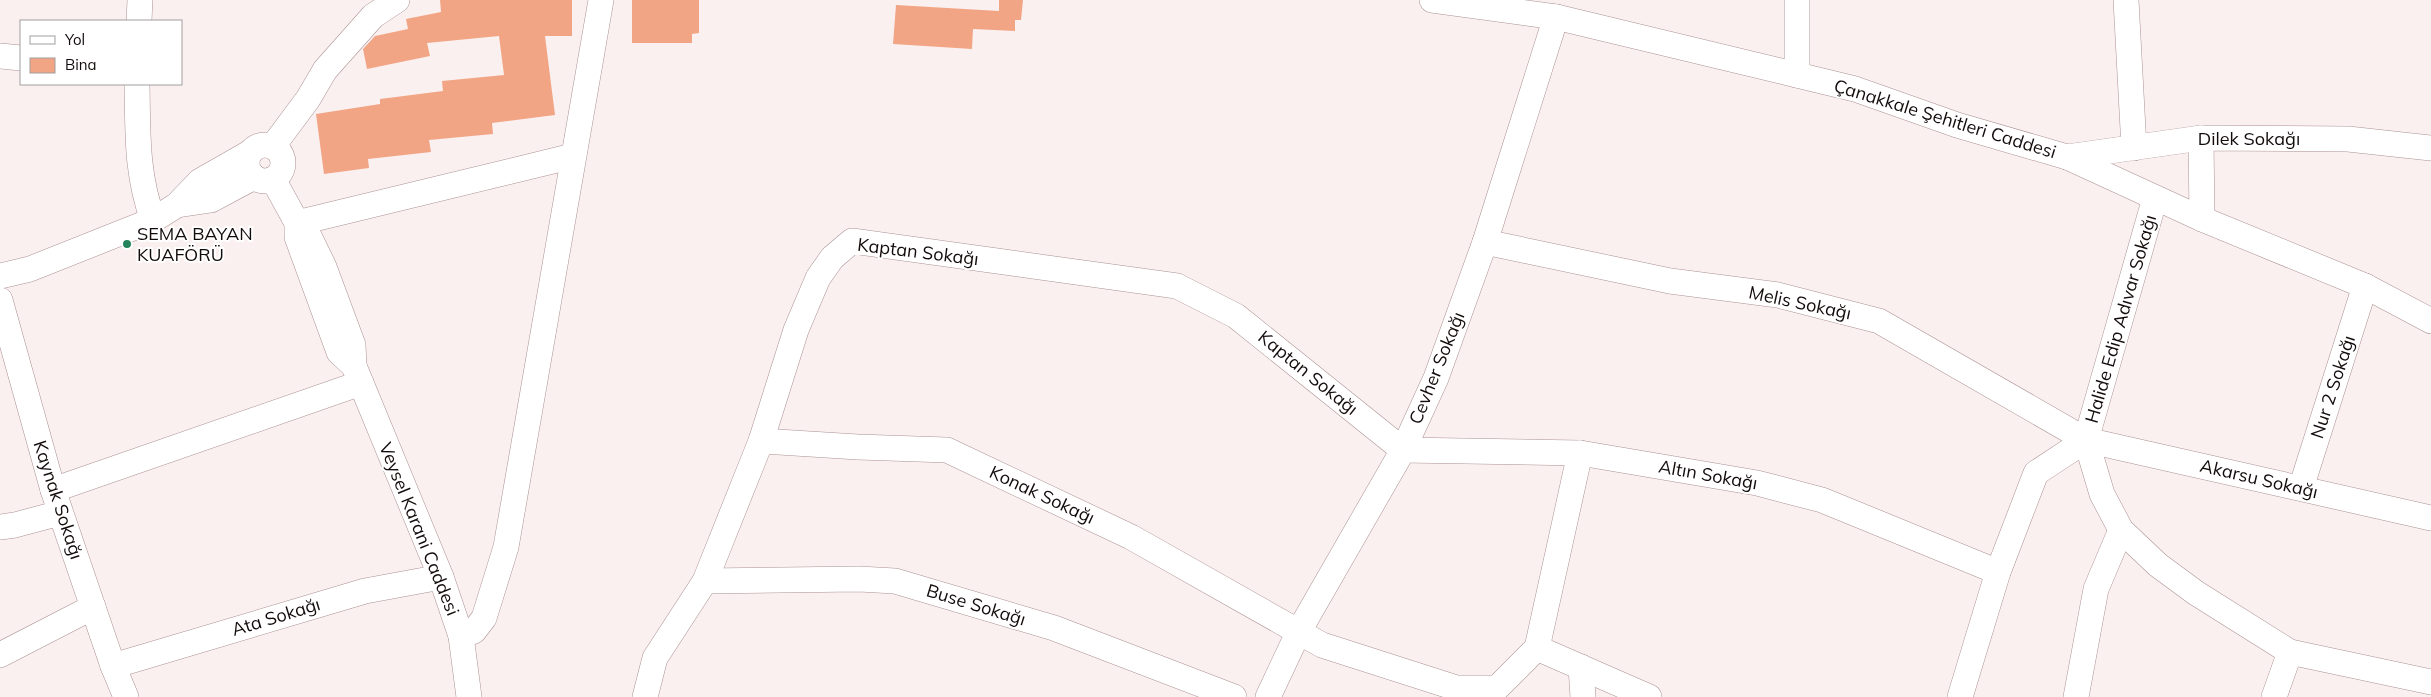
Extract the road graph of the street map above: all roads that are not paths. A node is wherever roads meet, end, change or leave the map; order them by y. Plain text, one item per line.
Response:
1 (140, 0) edge
2 (397, 0) edge
3 (601, 0) edge
4 (1432, 0) edge
5 (1796, 0) edge
6 (2126, 0) edge
7 (372, 8) edge
8 (1552, 9) edge
9 (139, 20) edge
10 (0, 56) edge
11 (20, 58) edge
12 (1797, 75) junction
13 (137, 85) edge
14 (2201, 138) junction
15 (273, 146) junction
16 (2134, 148) junction
17 (2431, 148) edge
18 (249, 153) junction
19 (573, 156) junction
20 (2067, 157) junction
21 (263, 178) junction
22 (2155, 198) junction
23 (177, 205) junction
24 (2202, 219) junction
25 (153, 220) junction
26 (297, 223) junction
27 (1485, 242) junction
28 (0, 276) edge
29 (2365, 286) junction
30 (0, 300) edge
31 (2431, 321) edge
32 (357, 375) junction
33 (761, 440) junction
34 (2086, 440) junction
35 (1403, 450) junction
36 (1580, 453) junction
37 (2301, 488) junction
38 (52, 490) junction
39 (60, 513) junction
40 (2431, 518) edge
41 (0, 527) edge
42 (2121, 530) junction
43 (1998, 572) junction
44 (441, 577) junction
45 (705, 580) junction
46 (93, 607) junction
47 (1299, 631) junction
48 (461, 636) junction
49 (1537, 648) junction
50 (2290, 652) junction
51 (0, 655) edge
52 (113, 666) junction
53 (1581, 667) junction
54 (2431, 682) edge
55 (126, 697) edge
56 (469, 697) edge
57 (645, 697) edge
58 (1234, 697) edge
59 (1268, 697) edge
60 (1583, 697) edge
61 (1649, 697) edge
62 (1960, 697) edge
63 (2076, 697) edge
64 (2274, 697) edge

1 - 9 street
2 - 7 street
3 - 19 street
4 - 8 street, Çanakkale Şehitleri Caddesi
5 - 12 street
6 - 16 street
7 - 15 street
8 - 12 street, Çanakkale Şehitleri Caddesi
8 - 27 street, Cevher Sokağı
10 - 11 street
12 - 20 street, Çanakkale Şehitleri Caddesi
13 - 25 street
14 - 16 street, Dilek Sokağı
14 - 17 street, Dilek Sokağı
14 - 24 street
15 - 18 street
15 - 21 street
16 - 20 street, Dilek Sokağı
18 - 21 street
18 - 23 street
19 - 26 street
19 - 48 street
20 - 22 street, Çanakkale Şehitleri Caddesi
21 - 23 street
21 - 26 street, Veysel Karani Caddesi
22 - 24 street, Çanakkale Şehitleri Caddesi
22 - 34 street, Halide Edip Adıvar Sokağı
23 - 25 street
24 - 29 street, Çanakkale Şehitleri Caddesi
25 - 28 street
26 - 32 street, Veysel Karani Caddesi
27 - 34 street, Melis Sokağı
27 - 35 street, Cevher Sokağı
29 - 31 street, Çanakkale Şehitleri Caddesi
29 - 37 street, Nur 2 Sokağı
30 - 38 street, Kaynak Sokağı
32 - 38 street
32 - 44 street, Veysel Karani Caddesi
33 - 35 street, Kaptan Sokağı
33 - 45 street, Kaptan Sokağı
33 - 47 street, Konak Sokağı
34 - 37 street, Akarsu Sokağı
34 - 42 street
34 - 43 street
35 - 36 street, Altın Sokağı
35 - 47 street, Cevher Sokağı
36 - 43 street, Altın Sokağı
36 - 49 street
37 - 40 street, Akarsu Sokağı
38 - 39 street, Kaynak Sokağı
39 - 41 street
39 - 46 street, Kaynak Sokağı
42 - 50 street
42 - 63 street
43 - 62 street
44 - 48 street, Veysel Karani Caddesi
44 - 52 street, Ata Sokağı
45 - 57 street, Kaptan Sokağı
45 - 58 street, Buse Sokağı
46 - 51 street
46 - 52 street, Kaynak Sokağı
47 - 49 street, Konak Sokağı
47 - 59 street, Cevher Sokağı
48 - 56 street, Veysel Karani Caddesi
49 - 53 street
50 - 54 street
50 - 64 street
52 - 55 street, Kaynak Sokağı
53 - 60 street
53 - 61 street

